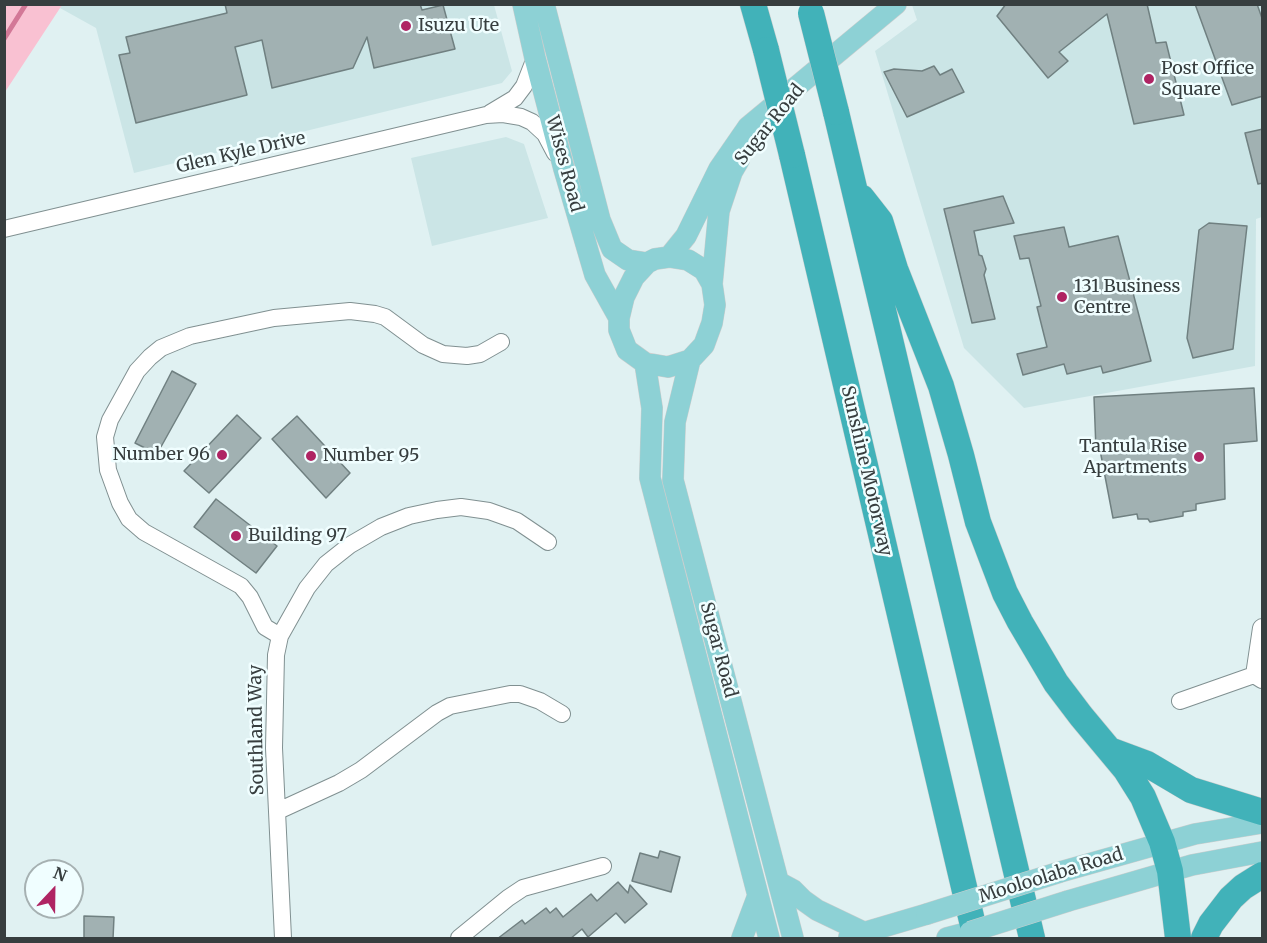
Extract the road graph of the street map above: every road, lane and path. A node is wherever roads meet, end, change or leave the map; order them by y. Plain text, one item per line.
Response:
1 (523, 4) edge
2 (544, 4) edge
3 (753, 4) edge
4 (896, 4) edge
5 (810, 9) edge
6 (534, 58) junction
7 (798, 87) junction
8 (486, 115) junction
9 (754, 138) joint
10 (564, 169) junction
11 (854, 188) junction
12 (4, 229) edge
13 (669, 257) junction
14 (647, 264) junction
15 (712, 284) junction
16 (619, 318) junction
17 (501, 342) dead end
18 (690, 360) junction
19 (645, 363) junction
20 (548, 542) dead end
21 (1262, 628) edge
22 (280, 636) junction
23 (1258, 678) edge
24 (1180, 701) dead end
25 (562, 714) dead end
26 (1111, 751) junction
27 (278, 811) junction
28 (1263, 812) edge
29 (1263, 822) edge
30 (1162, 842) junction
31 (1263, 852) edge
32 (603, 866) dead end
33 (1170, 871) junction
34 (1263, 875) edge
35 (780, 883) junction
36 (758, 898) junction
37 (853, 936) edge
38 (283, 939) edge
39 (459, 939) edge
40 (742, 939) edge
41 (769, 939) edge
42 (793, 939) edge
43 (947, 939) edge
44 (976, 939) edge
45 (1032, 939) edge
46 (1178, 939) edge
47 (1204, 939) edge

1 - 6 main road, Wises Road
2 - 14 main road, Wises Road
3 - 44 highway, Sunshine Motorway, bridge
4 - 7 main road, Sugar Road
5 - 11 highway, bridge
6 - 8 street
6 - 10 main road, Wises Road
7 - 9 street, Sugar Road
7 - 13 main road
8 - 10 street
8 - 12 street, Glen Kyle Drive
9 - 15 main road, Sugar Road
10 - 16 main road, Wises Road
11 - 26 highway
11 - 45 highway
13 - 14 main road
13 - 15 main road
14 - 16 main road
15 - 18 main road
16 - 19 main road
17 - 22 street
18 - 19 main road
18 - 35 main road, Sugar Road
19 - 36 main road, Sugar Road
20 - 22 street, Southland Way
21 - 23 street
22 - 27 street, Southland Way
23 - 24 street
25 - 27 street
26 - 28 highway
26 - 30 highway
27 - 38 street, Southland Way
29 - 30 main road, Mooloolaba Road
30 - 33 highway
30 - 37 main road, Mooloolaba Road, bridge
31 - 33 main road, Mooloolaba Road
32 - 39 street
33 - 43 main road, Mooloolaba Road, bridge
33 - 46 highway
34 - 47 highway
35 - 37 main road
35 - 42 main road, Sugar Road
36 - 40 main road
36 - 41 main road, Sugar Road

